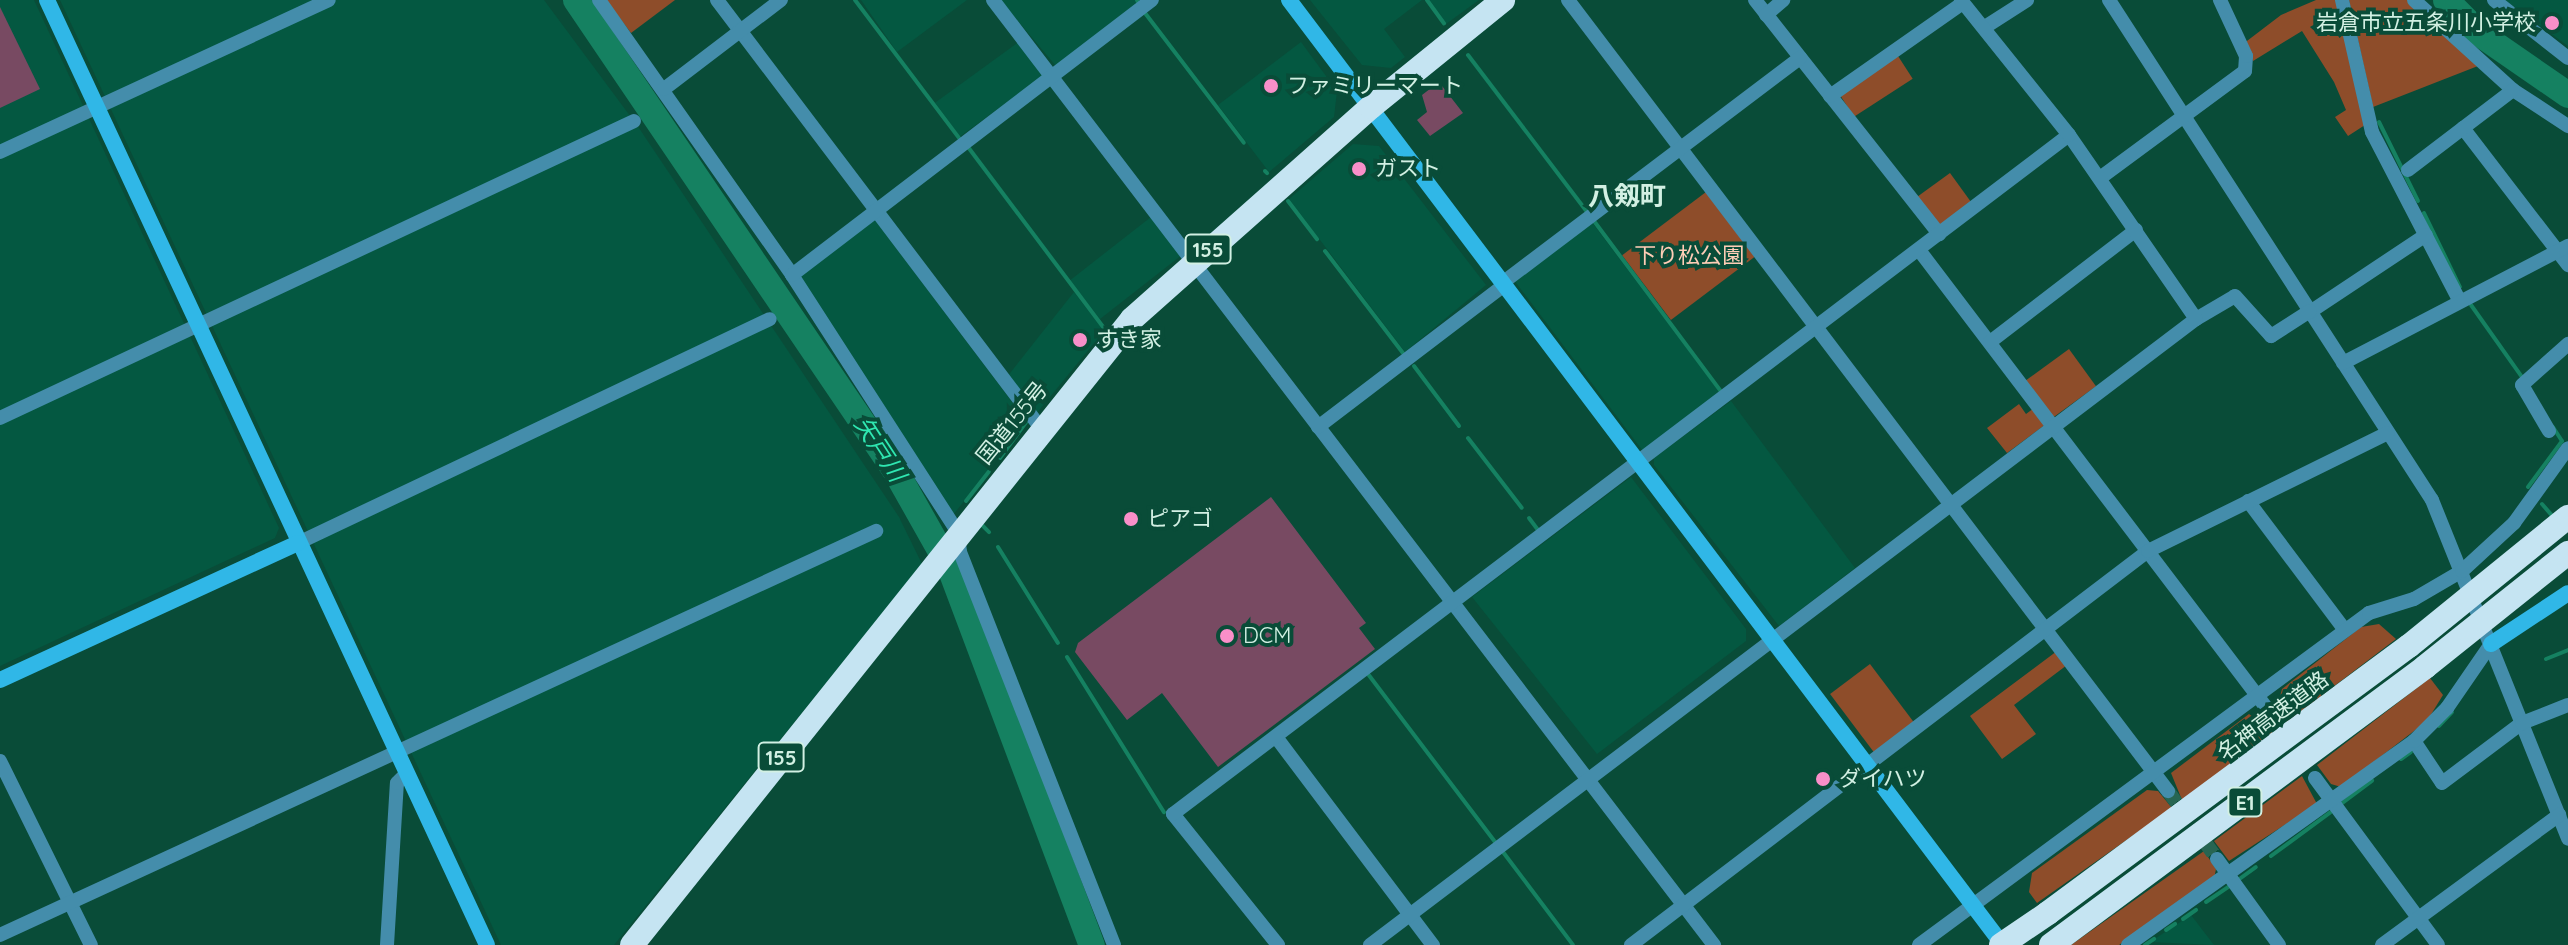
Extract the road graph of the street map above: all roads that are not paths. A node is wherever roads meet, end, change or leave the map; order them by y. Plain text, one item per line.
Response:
1 (47, 0) edge
2 (329, 0) edge
3 (599, 0) edge
4 (717, 0) edge
5 (781, 0) edge
6 (993, 0) edge
7 (1152, 0) edge
8 (1289, 0) edge
9 (1503, 0) edge
10 (1568, 0) edge
11 (1755, 0) edge
12 (1783, 0) edge
13 (2027, 0) edge
14 (2109, 0) edge
15 (2220, 0) edge
16 (2342, 0) edge
17 (2414, 0) edge
18 (2494, 0) edge
19 (1962, 1) edge
20 (1766, 15) junction
21 (1985, 27) junction
22 (740, 31) junction
23 (1800, 58) junction
24 (2568, 58) edge
25 (1052, 77) junction
26 (664, 89) junction
27 (2513, 90) junction
28 (1830, 96) junction
29 (98, 106) junction
30 (1371, 107) junction
31 (2183, 117) junction
32 (634, 121) dead end
33 (2568, 126) edge
34 (2463, 128) junction
35 (2069, 135) junction
36 (1680, 148) junction
37 (0, 152) edge
38 (2408, 170) dead end
39 (2100, 178) junction
40 (876, 211) junction
41 (2136, 230) junction
42 (1939, 234) junction
43 (2426, 235) junction
44 (2562, 249) edge
45 (1919, 250) junction
46 (1193, 263) junction
47 (2568, 265) edge
48 (792, 275) junction
49 (1502, 285) junction
50 (2460, 302) junction
51 (2310, 312) junction
52 (770, 319) dead end
53 (2196, 319) junction
54 (198, 325) junction
55 (1818, 327) junction
56 (1990, 342) junction
57 (2568, 344) edge
58 (2343, 363) junction
59 (0, 418) edge
60 (2053, 426) junction
61 (1040, 427) junction
62 (1318, 427) junction
63 (2549, 431) dead end
64 (2388, 433) junction
65 (2568, 448) edge
66 (1638, 464) junction
67 (2248, 501) junction
68 (1953, 503) junction
69 (2568, 517) edge
70 (876, 531) dead end
71 (956, 536) junction
72 (298, 543) junction
73 (2148, 551) junction
74 (2568, 553) edge
75 (2462, 571) junction
76 (2568, 593) edge
77 (1454, 603) junction
78 (2048, 628) junction
79 (2345, 630) junction
80 (1772, 640) junction
81 (2491, 644) junction
82 (0, 680) edge
83 (2258, 695) junction
84 (2568, 705) edge
85 (2275, 719) dead end
86 (2522, 723) junction
87 (1276, 737) junction
88 (2414, 741) junction
89 (395, 752) junction
90 (0, 761) edge
91 (1868, 767) junction
92 (2155, 772) junction
93 (405, 775) junction
94 (2315, 778) dead end
95 (1588, 779) junction
96 (2168, 791) tunnel mouth
97 (2331, 801) junction
98 (2559, 815) junction
99 (2568, 838) edge
100 (2217, 859) tunnel mouth
101 (2228, 875) junction
102 (66, 904) junction
103 (1684, 905) junction
104 (1974, 906) junction
105 (1410, 915) junction
106 (2418, 919) junction
107 (0, 935) edge
108 (2057, 940) edge
109 (91, 945) edge
110 (387, 945) edge
111 (487, 945) edge
112 (632, 945) edge
113 (1114, 945) edge
114 (1278, 945) edge
115 (1370, 945) edge
116 (1433, 945) edge
117 (1631, 945) edge
118 (1714, 945) edge
119 (1919, 945) edge
120 (2002, 945) edge
121 (2128, 945) edge
122 (2279, 945) edge
123 (2382, 945) edge
124 (2438, 945) edge

1 - 29 street
2 - 29 street
3 - 26 street
4 - 22 street
5 - 22 street
6 - 25 street
7 - 25 street
8 - 30 street
9 - 30 highway, 国道155号 / 155
10 - 36 street
11 - 20 street
12 - 20 street
13 - 21 street
14 - 31 street
15 - 31 street
16 - 43 street
17 - 27 street
18 - 24 street
19 - 21 street
19 - 28 street
20 - 23 street
21 - 35 street
22 - 26 street
22 - 40 street
23 - 28 street
23 - 36 street
25 - 40 street
25 - 46 street
26 - 48 street
27 - 33 street
27 - 34 street
28 - 42 street
29 - 37 street
29 - 54 street
30 - 46 highway, 国道155号 / 155
30 - 49 street
31 - 39 street
31 - 51 street
32 - 54 street
34 - 38 street
34 - 44 street
35 - 39 street
35 - 42 street
36 - 49 street
36 - 55 street
39 - 41 street
40 - 48 street
40 - 61 street
41 - 53 street
41 - 56 street
42 - 45 street
43 - 50 street
43 - 51 street
44 - 47 street
44 - 50 street
45 - 55 street
45 - 56 street
46 - 61 highway, 国道155号 / 155
46 - 62 street
48 - 71 street
49 - 62 street
49 - 66 street
50 - 58 street
51 - 53 street
51 - 58 street
52 - 72 street
53 - 60 street
54 - 59 street
54 - 72 street
55 - 66 street
55 - 68 street
56 - 60 street
57 - 63 street
58 - 64 street
60 - 68 street
60 - 73 street
61 - 71 highway, 国道155号 / 155
62 - 77 street
64 - 67 street
64 - 75 street
65 - 75 street
66 - 77 street
66 - 80 street
67 - 73 street
67 - 79 street
68 - 78 street
68 - 80 street
69 - 120 highway, 名神高速道路 / E1, bridge
70 - 89 street
71 - 112 highway, 国道155号 / 155
71 - 113 street
72 - 82 street
72 - 89 street
73 - 78 street
73 - 83 street
74 - 108 highway, E1, bridge
75 - 79 street
75 - 81 street
76 - 81 street
77 - 87 street
77 - 95 street
78 - 91 street
78 - 92 street
79 - 83 street
80 - 91 street
80 - 95 street
81 - 86 street
81 - 88 street
83 - 85 street
83 - 92 street
84 - 86 street
86 - 88 street
86 - 98 street
87 - 105 street
87 - 114 street
88 - 97 street
89 - 93 street
89 - 102 street
90 - 102 street
91 - 103 street
91 - 104 street
92 - 96 street
92 - 104 street
93 - 110 street
93 - 111 street
94 - 97 street
95 - 103 street
95 - 105 street
97 - 101 street
97 - 106 street
98 - 99 street
98 - 106 street
100 - 101 street
101 - 121 street
101 - 122 street
102 - 107 street
102 - 109 street
103 - 117 street
103 - 118 street
104 - 119 street
104 - 120 street
105 - 115 street
105 - 116 street
106 - 123 street
106 - 124 street

